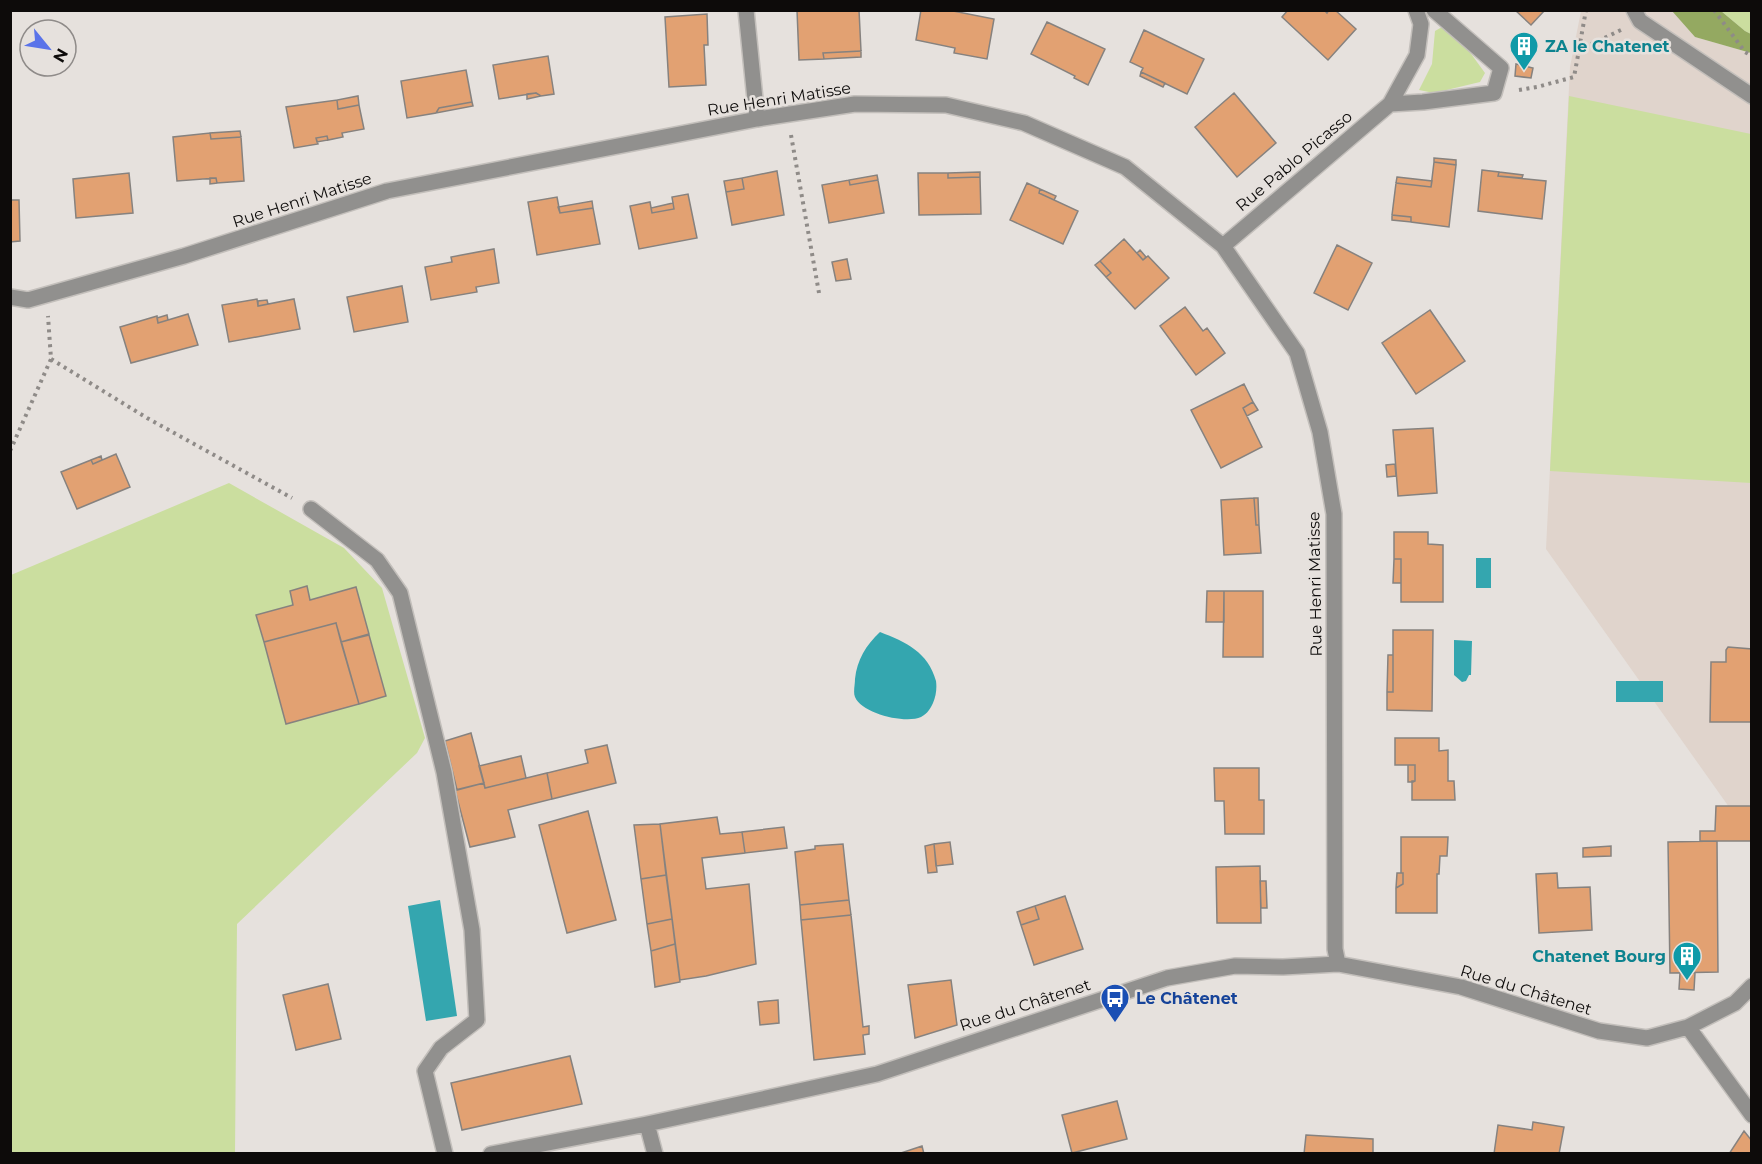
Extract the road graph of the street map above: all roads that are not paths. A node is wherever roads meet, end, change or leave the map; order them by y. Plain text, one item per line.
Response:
1 (746, 10) edge
2 (1416, 10) edge
3 (1434, 10) edge
4 (1637, 16) edge
5 (1752, 96) edge
6 (1389, 104) junction
7 (757, 120) junction
8 (1223, 246) junction
9 (10, 297) edge
10 (311, 509) road end
11 (1338, 964) junction
12 (1752, 986) edge
13 (1688, 1027) junction
14 (1752, 1115) edge
15 (647, 1124) junction
16 (445, 1154) edge
17 (491, 1154) edge
18 (655, 1154) edge

1 - 7 street
2 - 6 street, Rue Pablo Picasso
3 - 6 street
4 - 5 street
6 - 8 street, Rue Pablo Picasso
7 - 8 street, Rue Henri Matisse
7 - 9 street, Rue Henri Matisse
8 - 11 street, Rue Henri Matisse
10 - 16 street
11 - 13 street, Rue du Châtenet
11 - 15 street, Rue du Châtenet
12 - 13 street, Rue du Châtenet
13 - 14 street
15 - 17 street, Rue du Châtenet
15 - 18 street

